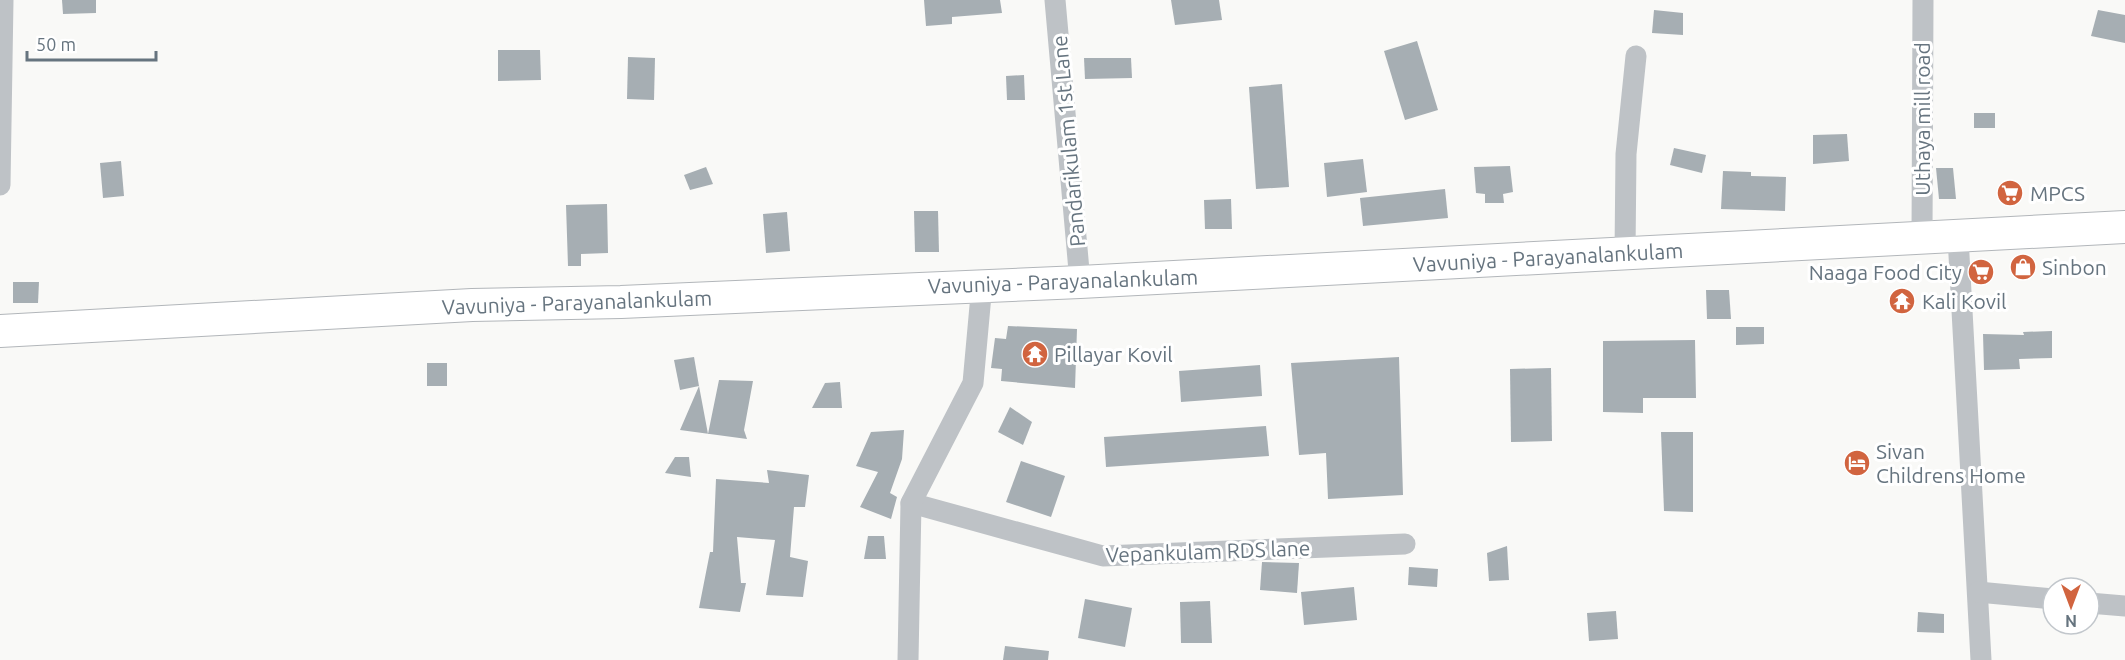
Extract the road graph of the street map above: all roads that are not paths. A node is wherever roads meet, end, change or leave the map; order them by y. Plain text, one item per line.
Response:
1 (3, 0) edge
2 (1055, 0) edge
3 (1923, 0) edge
4 (1636, 56) dead end
5 (0, 185) edge
6 (2125, 227) edge
7 (1958, 237) junction
8 (1922, 238) junction
9 (1625, 252) junction
10 (1080, 282) junction
11 (982, 284) junction
12 (0, 332) edge
13 (911, 503) junction
14 (1405, 544) dead end
15 (1978, 592) junction
16 (2041, 598) edge
17 (2101, 604) edge
18 (2125, 606) edge
19 (908, 660) edge
20 (1981, 660) edge

1 - 5 street
2 - 10 street, Pandarikulam 1st Lane
3 - 8 street, Uthaya mill road
4 - 9 street
6 - 7 highway, Vavuniya - Parayanalankulam
7 - 8 highway, Vavuniya - Parayanalankulam
7 - 15 street
8 - 9 highway, Vavuniya - Parayanalankulam
9 - 10 highway, Vavuniya - Parayanalankulam
10 - 11 highway, Vavuniya - Parayanalankulam
11 - 12 highway, Vavuniya - Parayanalankulam
11 - 13 street
13 - 14 street, Vepankulam RDS lane
13 - 19 street
15 - 16 street
15 - 20 street
17 - 18 street

